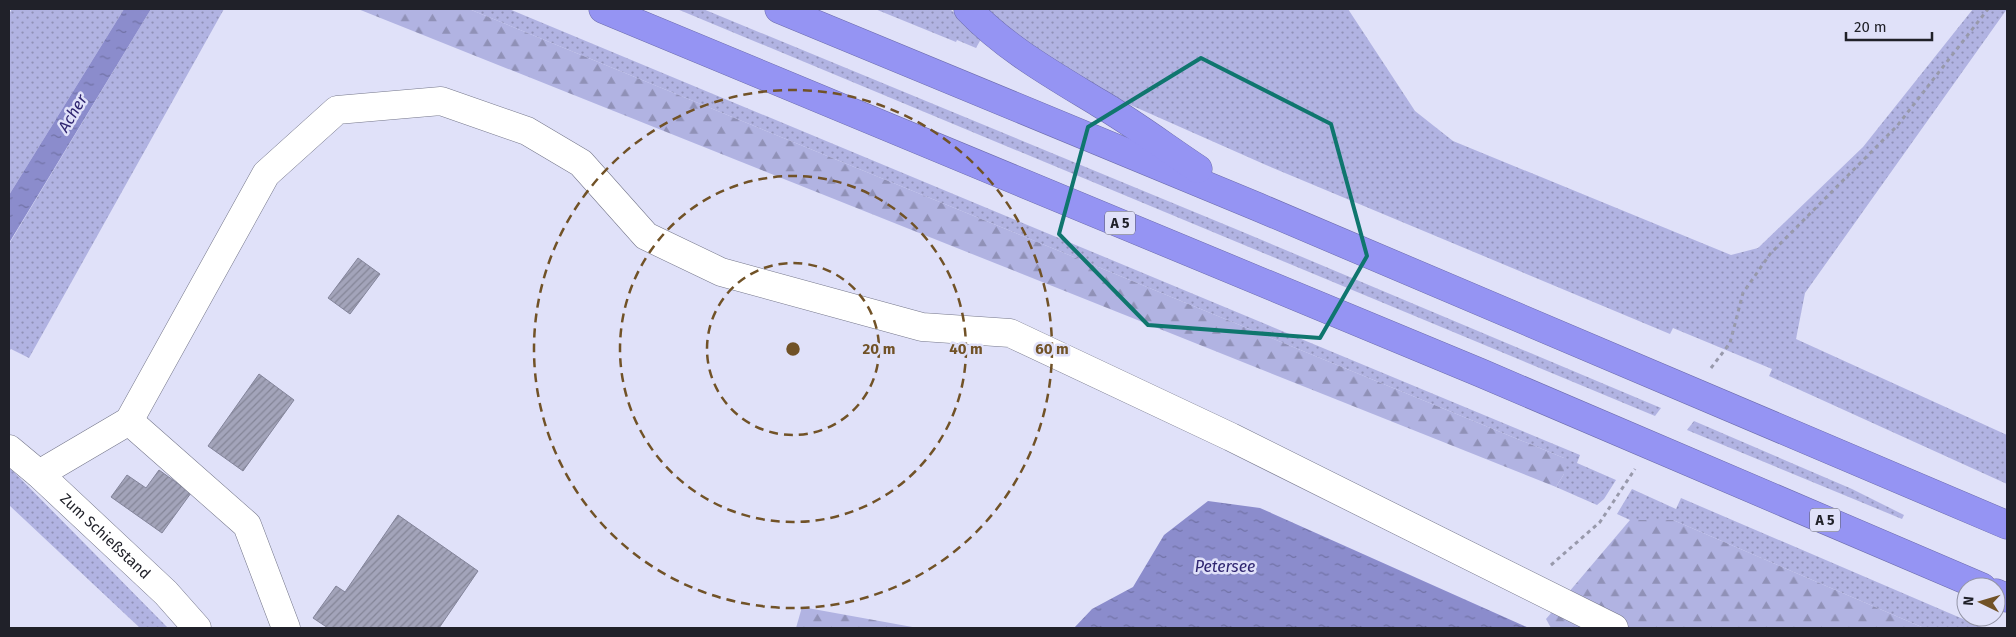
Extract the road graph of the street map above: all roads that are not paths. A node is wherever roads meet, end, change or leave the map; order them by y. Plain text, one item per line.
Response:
1 (604, 9) edge
2 (779, 9) edge
3 (968, 9) edge
4 (1249, 204) junction
5 (129, 421) junction
6 (9, 449) edge
7 (38, 474) junction
8 (2007, 525) edge
9 (1959, 577) edge
10 (197, 628) edge
11 (286, 628) edge
12 (1614, 628) edge

1 - 9 highway, A 5
2 - 4 highway
3 - 4 highway
4 - 8 highway
5 - 7 street
5 - 11 street
5 - 12 street
6 - 7 street, Zum Schießstand
7 - 10 street, Zum Schießstand

